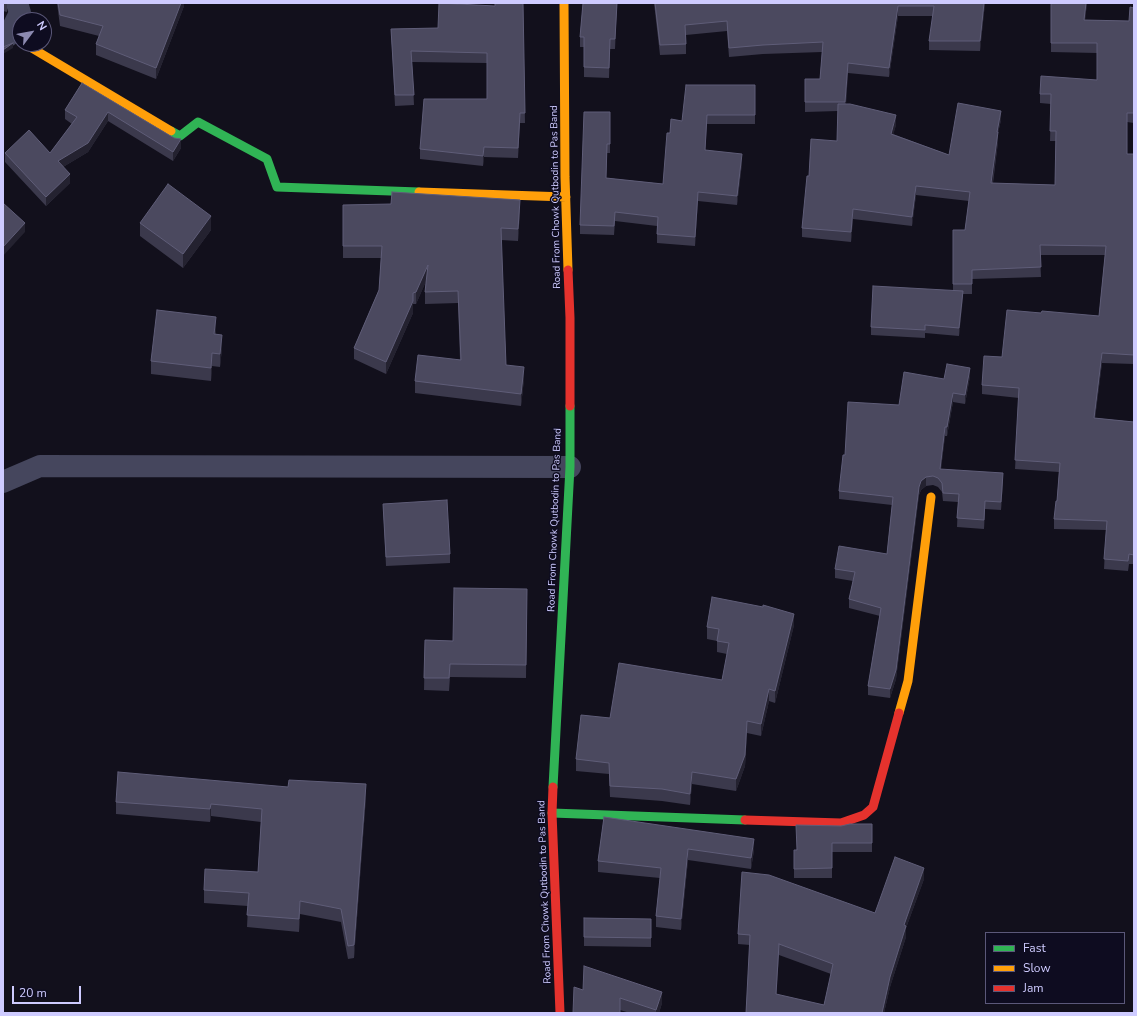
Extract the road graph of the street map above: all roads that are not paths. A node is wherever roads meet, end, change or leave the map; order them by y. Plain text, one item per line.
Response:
1 (564, 3) edge
2 (35, 52) edge
3 (566, 197) junction
4 (570, 467) junction
5 (3, 482) edge
6 (931, 497) dead end
7 (552, 813) junction
8 (560, 1013) edge

1 - 3 street, Road From Chowk Qutbodin to Pas Band
2 - 3 street
3 - 4 street, Road From Chowk Qutbodin to Pas Band
4 - 5 street
4 - 7 street, Road From Chowk Qutbodin to Pas Band
6 - 7 street
7 - 8 street, Road From Chowk Qutbodin to Pas Band

